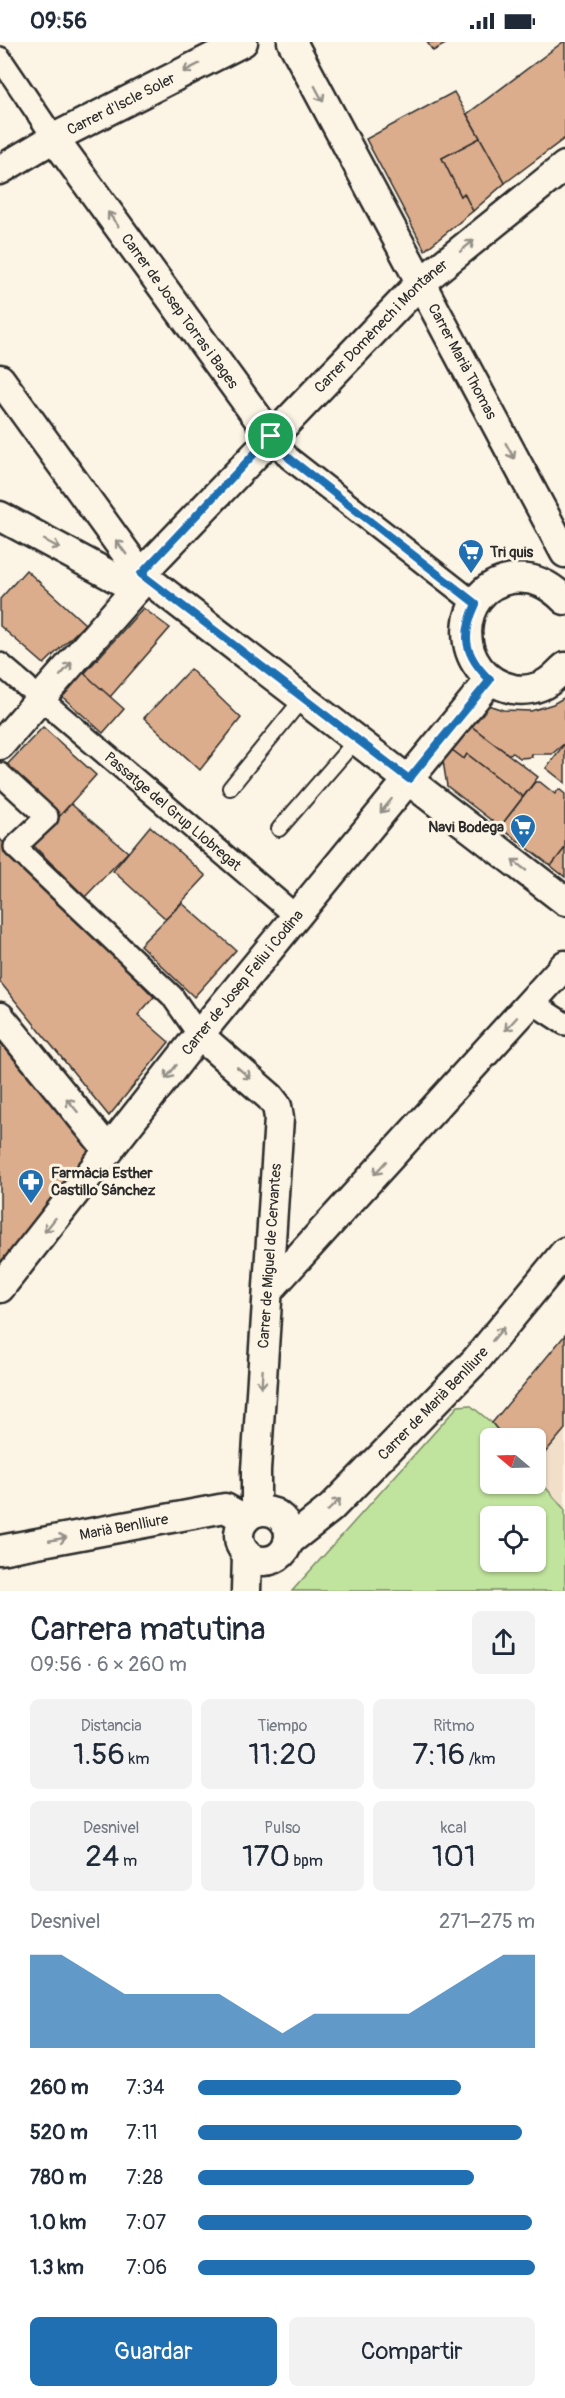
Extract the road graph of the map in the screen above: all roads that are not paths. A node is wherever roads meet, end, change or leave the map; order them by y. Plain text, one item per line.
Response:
1 (243, 42) edge
2 (292, 42) edge
3 (0, 58) edge
4 (54, 138) junction
5 (565, 166) edge
6 (0, 170) edge
7 (419, 285) junction
8 (0, 379) edge
9 (271, 436) junction
10 (0, 516) edge
11 (565, 553) edge
12 (139, 581) junction
13 (562, 588) edge
14 (476, 604) junction
15 (0, 664) edge
16 (565, 667) edge
17 (490, 680) junction
18 (27, 687) dead end
19 (303, 698) junction
20 (48, 705) dead end
21 (357, 739) junction
22 (0, 745) edge
23 (0, 774) edge
24 (409, 779) junction
25 (230, 788) dead end
26 (279, 829) dead end
27 (565, 901) edge
28 (296, 916) junction
29 (565, 965) edge
30 (531, 1002) junction
31 (0, 1017) edge
32 (565, 1024) edge
33 (199, 1035) junction
34 (109, 1150) junction
35 (565, 1252) edge
36 (0, 1288) edge
37 (268, 1291) junction
38 (251, 1515) junction
39 (0, 1550) edge
40 (269, 1552) junction
41 (246, 1591) edge
42 (268, 1591) edge

1 -> 4 street, Carrer d'Iscle Soler
2 -> 7 street, Carrer Marià Thomas
3 - 4 street, Carrer de Josep Torras i Bages
4 - 6 street, Carrer d'Iscle Soler
9 -> 4 street, Carrer de Josep Torras i Bages
7 -> 5 street, Carrer Domènech i Montaner
7 - 9 street, Carrer Domènech i Montaner
7 -> 11 street, Carrer Marià Thomas
12 -> 8 street
9 - 12 street, Carrer Domènech i Montaner
9 - 14 street, Carrer de Josep Torras i Bages
10 -> 12 street
12 - 19 street
22 -> 12 street, Carrer Domènech i Montaner
13 - 14 street
14 - 17 street
15 - 18 street
16 - 17 street
17 - 24 street, Carrer de Josep Feliu i Codina
19 - 21 street
19 - 25 lane
20 - 28 street, Passatge del Grup Llobregat
21 - 24 street
21 - 26 lane
23 - 33 street
27 -> 24 street
24 -> 28 street, Carrer de Josep Feliu i Codina
28 - 33 street, Carrer de Josep Feliu i Codina
29 - 30 street
30 - 32 street
30 -> 37 street
34 -> 31 street
33 -> 34 street, Carrer de Josep Feliu i Codina
33 -> 37 street, Carrer de Miguel de Cervantes
34 -> 36 street, Carrer de Josep Feliu i Codina
40 -> 35 street, Carrer de Marià Benlliure
37 -> 38 street, Carrer de Miguel de Cervantes
39 -> 38 street, Marià Benlliure
38 - 40 street
38 - 40 street
40 - 41 street
40 - 42 street

